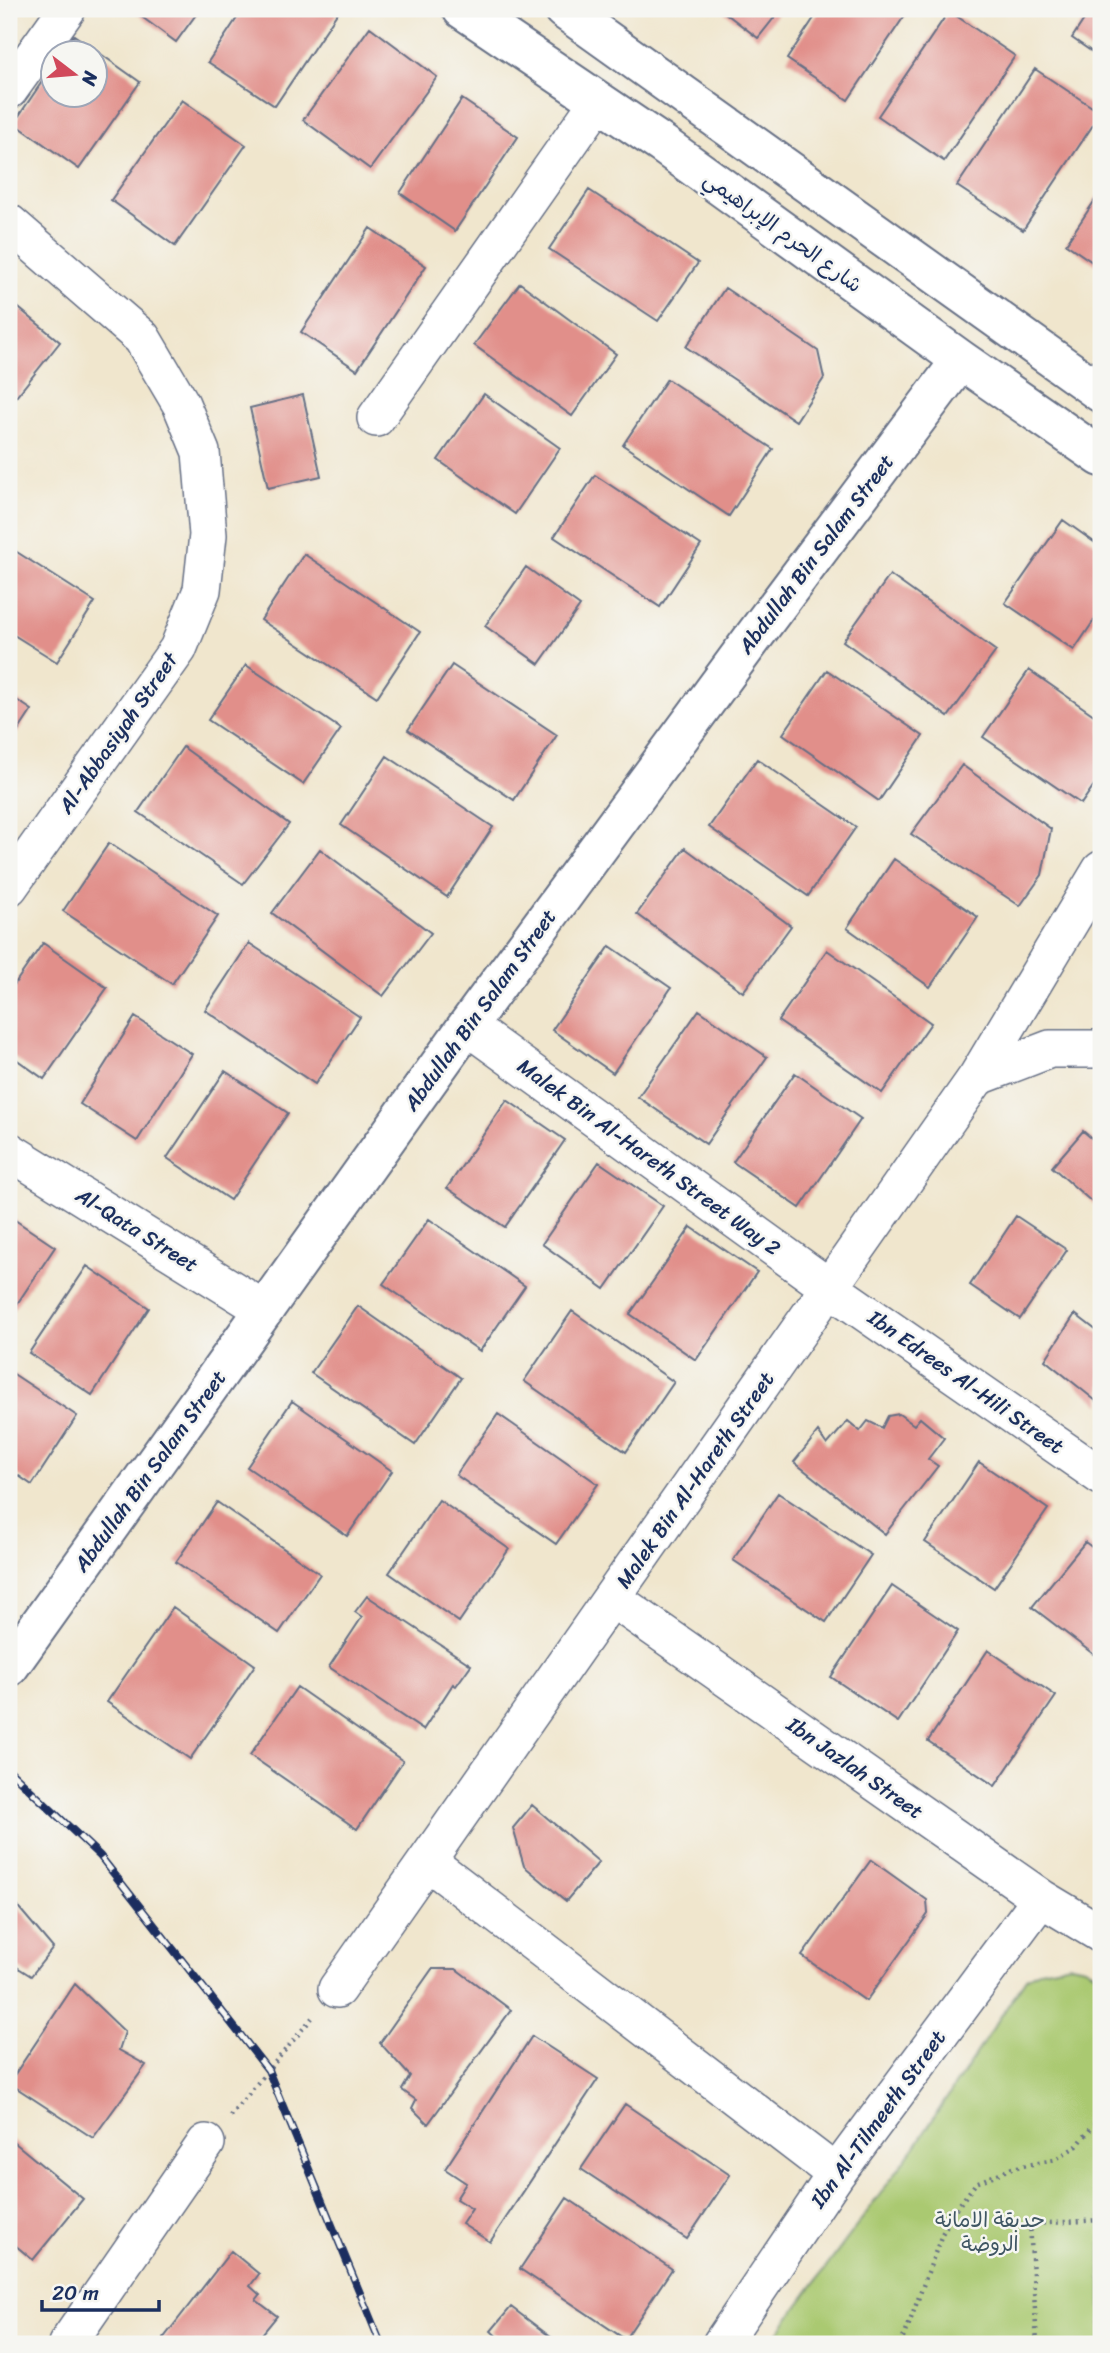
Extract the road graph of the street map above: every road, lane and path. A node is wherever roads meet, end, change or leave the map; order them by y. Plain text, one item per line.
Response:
1 (67, 9) edge
2 (462, 9) edge
3 (563, 9) edge
4 (9, 90) edge
5 (598, 102) junction
6 (9, 223) edge
7 (961, 360) junction
8 (1101, 393) edge
9 (376, 418) dead end
10 (1101, 457) edge
11 (1101, 870) edge
12 (9, 887) edge
13 (467, 1026) junction
14 (1101, 1049) edge
15 (977, 1077) junction
16 (9, 1151) edge
17 (830, 1288) junction
18 (265, 1310) junction
19 (1101, 1476) edge
20 (612, 1598) junction
21 (9, 1667) edge
22 (427, 1861) junction
23 (1041, 1898) junction
24 (1101, 1934) edge
25 (337, 1989) joint
26 (1101, 2116) edge
27 (206, 2143) joint
28 (835, 2174) junction
29 (1101, 2220) edge
30 (67, 2344) edge
31 (721, 2344) edge
32 (900, 2344) edge
33 (1037, 2344) edge

1 - 4 street
2 - 5 street, شارع الحرم الإبراهيمي
3 - 8 street
5 - 7 street, شارع الحرم الإبراهيمي
5 - 9 street
6 - 12 street, Al-Abbasiyah Street
7 - 10 street, شارع الحرم الإبراهيمي
7 - 13 street, Abdullah Bin Salam Street
11 - 15 street, Malek Bin Al-Hareth Street
13 - 17 street, Malek Bin Al-Hareth Street Way 2
13 - 18 street, Abdullah Bin Salam Street
14 - 15 street
15 - 17 street, Malek Bin Al-Hareth Street
16 - 18 street, Al-Qata Street
17 - 19 street, Ibn Edrees Al-Hili Street
17 - 20 street, Malek Bin Al-Hareth Street
18 - 21 street, Abdullah Bin Salam Street
20 - 22 street, Malek Bin Al-Hareth Street
20 - 23 street, Ibn Jazlah Street
22 - 25 street, Malek Bin Al-Hareth Street
22 - 28 street
23 - 24 street, Ibn Jazlah Street
23 - 28 street, Ibn Al-Tilmeeth Street
25 - 27 path
26 - 32 path
27 - 30 street
28 - 31 street, Ibn Al-Tilmeeth Street
29 - 33 path

